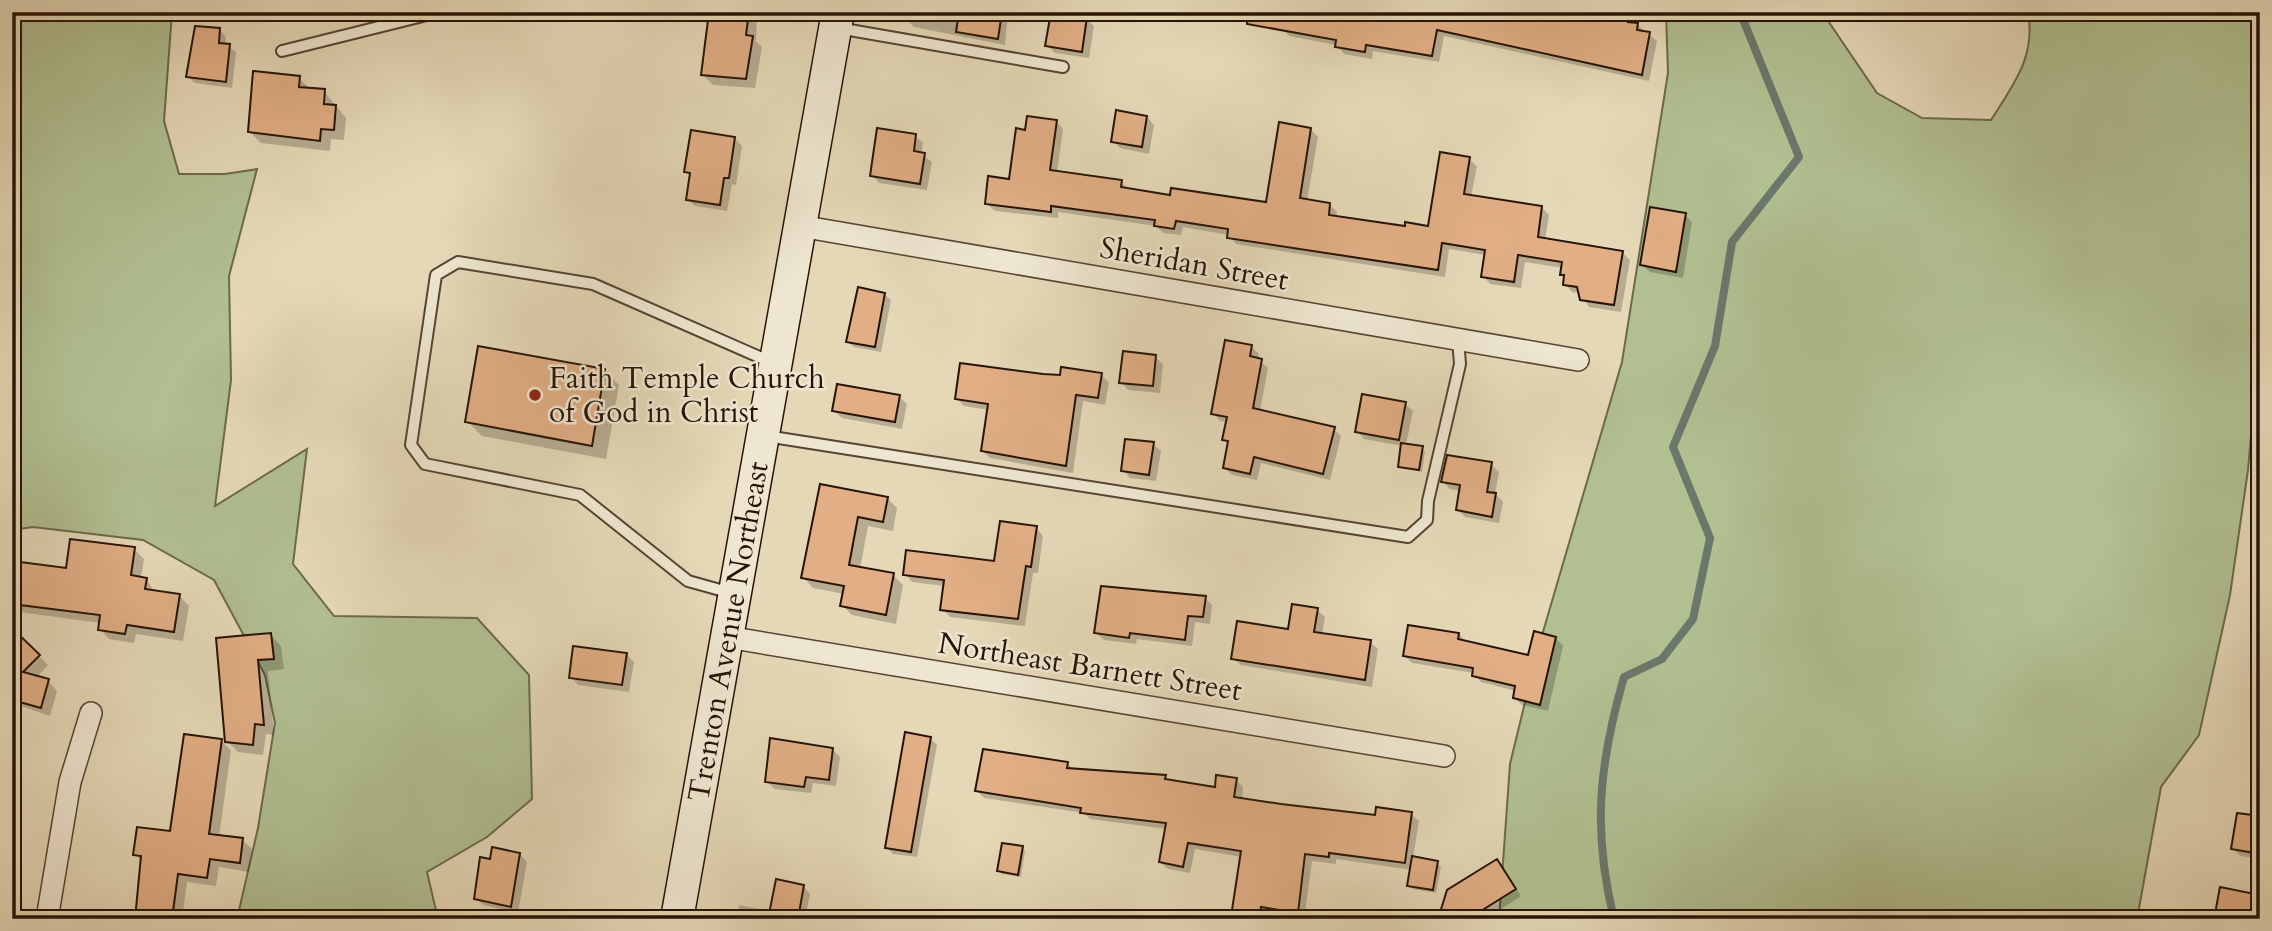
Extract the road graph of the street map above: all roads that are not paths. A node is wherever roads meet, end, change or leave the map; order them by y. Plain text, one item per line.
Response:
1 (439, 12) edge
2 (837, 20) edge
3 (282, 51) dead end
4 (1063, 67) dead end
5 (800, 226) junction
6 (1458, 339) junction
7 (1578, 360) dead end
8 (776, 364) junction
9 (763, 435) junction
10 (735, 594) junction
11 (727, 637) junction
12 (91, 713) dead end
13 (1444, 755) dead end
14 (47, 919) edge
15 (677, 919) edge

1 - 3 lane
2 - 4 lane
2 - 5 main road, Trenton Avenue Northeast
5 - 6 street, Sheridan Street
5 - 8 main road, Trenton Avenue Northeast
6 - 7 street, Sheridan Street
6 - 9 lane
8 - 9 main road, Trenton Avenue Northeast
8 - 10 lane
9 - 10 main road, Trenton Avenue Northeast
10 - 11 main road, Trenton Avenue Northeast
11 - 13 street, Northeast Barnett Street
11 - 15 main road, Trenton Avenue Northeast
12 - 14 street

